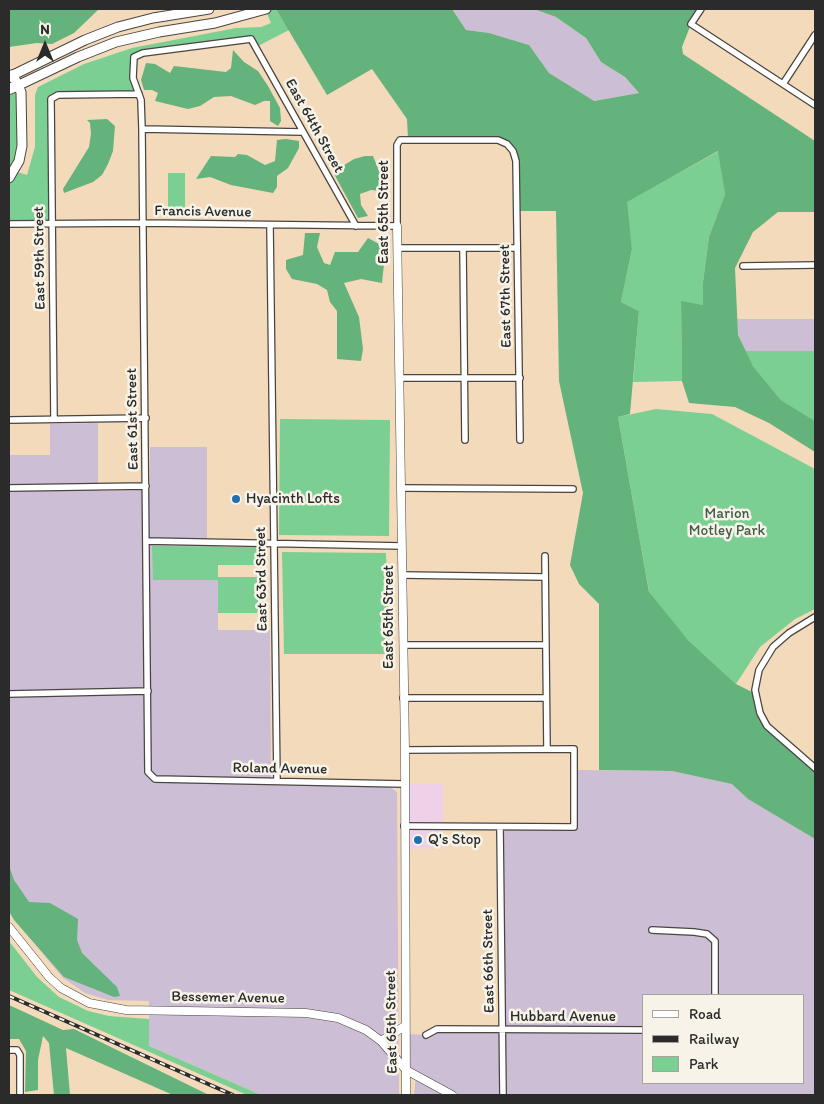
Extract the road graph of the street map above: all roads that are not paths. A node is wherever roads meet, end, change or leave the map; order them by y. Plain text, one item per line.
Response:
1 (209, 9) edge
2 (266, 9) edge
3 (701, 9) edge
4 (815, 35) edge
5 (250, 39) joint
6 (11, 76) edge
7 (783, 84) junction
8 (14, 87) edge
9 (139, 94) junction
10 (815, 105) edge
11 (142, 129) junction
12 (302, 132) junction
13 (513, 151) joint
14 (9, 178) edge
15 (142, 223) junction
16 (9, 224) edge
17 (52, 224) junction
18 (270, 226) junction
19 (356, 226) junction
20 (397, 226) junction
21 (397, 248) junction
22 (463, 248) junction
23 (517, 248) junction
24 (743, 266) dead end
25 (815, 266) edge
26 (399, 378) junction
27 (465, 378) junction
28 (520, 378) junction
29 (146, 418) junction
30 (54, 419) junction
31 (9, 420) edge
32 (465, 440) dead end
33 (520, 440) dead end
34 (146, 486) junction
35 (9, 488) edge
36 (402, 488) junction
37 (573, 489) dead end
38 (146, 541) junction
39 (274, 543) junction
40 (402, 546) junction
41 (545, 556) dead end
42 (402, 575) junction
43 (545, 577) junction
44 (815, 616) edge
45 (403, 645) junction
46 (546, 645) junction
47 (148, 691) junction
48 (9, 694) edge
49 (403, 698) junction
50 (546, 698) junction
51 (405, 750) junction
52 (547, 750) junction
53 (815, 768) edge
54 (155, 778) joint
55 (277, 781) junction
56 (404, 784) junction
57 (404, 826) junction
58 (500, 827) junction
59 (9, 927) edge
60 (652, 930) dead end
61 (714, 994) edge
62 (405, 1026) junction
63 (502, 1029) junction
64 (642, 1030) edge
65 (426, 1035) dead end
66 (381, 1041) junction
67 (9, 1050) edge
68 (406, 1070) junction
69 (20, 1095) edge
70 (406, 1095) edge
71 (452, 1095) edge
72 (503, 1095) edge

1 - 6 main road
2 - 8 main road
3 - 7 street
4 - 7 street
5 - 9 street, East 61st Street
5 - 12 street, East 64th Street
6 - 8 main road
7 - 10 street
8 - 14 main road
9 - 11 street, East 61st Street
9 - 17 street, East 59th Street
11 - 12 street
11 - 15 street, East 61st Street
12 - 19 street, East 64th Street
13 - 20 street, East 65th Street
13 - 23 street, East 67th Street
15 - 17 street, Francis Avenue
15 - 18 street, Francis Avenue
15 - 29 street, East 61st Street
16 - 17 street, Francis Avenue
17 - 30 street, East 59th Street
18 - 19 street, Francis Avenue
18 - 39 street, East 63rd Street
19 - 20 street, Francis Avenue
20 - 21 street, East 65th Street
21 - 22 street
21 - 26 street, East 65th Street
22 - 23 street
22 - 27 street
23 - 28 street, East 67th Street
24 - 25 street
26 - 27 street
26 - 36 street, East 65th Street
27 - 28 street
27 - 32 street
28 - 33 street, East 67th Street
29 - 30 street
29 - 34 street, East 61st Street
30 - 31 street
34 - 35 street
34 - 38 street, East 61st Street
36 - 37 street
36 - 40 street, East 65th Street
38 - 39 street
38 - 47 street, East 61st Street
39 - 40 street
39 - 55 street, East 63rd Street
40 - 42 street, East 65th Street
41 - 43 street
42 - 43 street
42 - 45 street, East 65th Street
43 - 46 street
44 - 53 street
45 - 46 street
45 - 49 street, East 65th Street
46 - 50 street
47 - 48 street
47 - 54 street, East 61st Street
49 - 50 street
49 - 51 street, East 65th Street
50 - 52 street
51 - 52 street
51 - 56 street, East 65th Street
52 - 58 street
54 - 55 street, Roland Avenue
55 - 56 street, Roland Avenue
56 - 57 street, East 65th Street
57 - 58 street
57 - 62 street, East 65th Street
58 - 63 street, East 66th Street
59 - 66 street, Bessemer Avenue
60 - 61 street
62 - 66 street
62 - 68 street, East 65th Street
63 - 64 street, Hubbard Avenue
63 - 65 street, Hubbard Avenue
63 - 72 street, East 66th Street
66 - 68 street, Bessemer Avenue
67 - 69 street
68 - 70 street, East 65th Street
68 - 71 street, Bessemer Avenue

